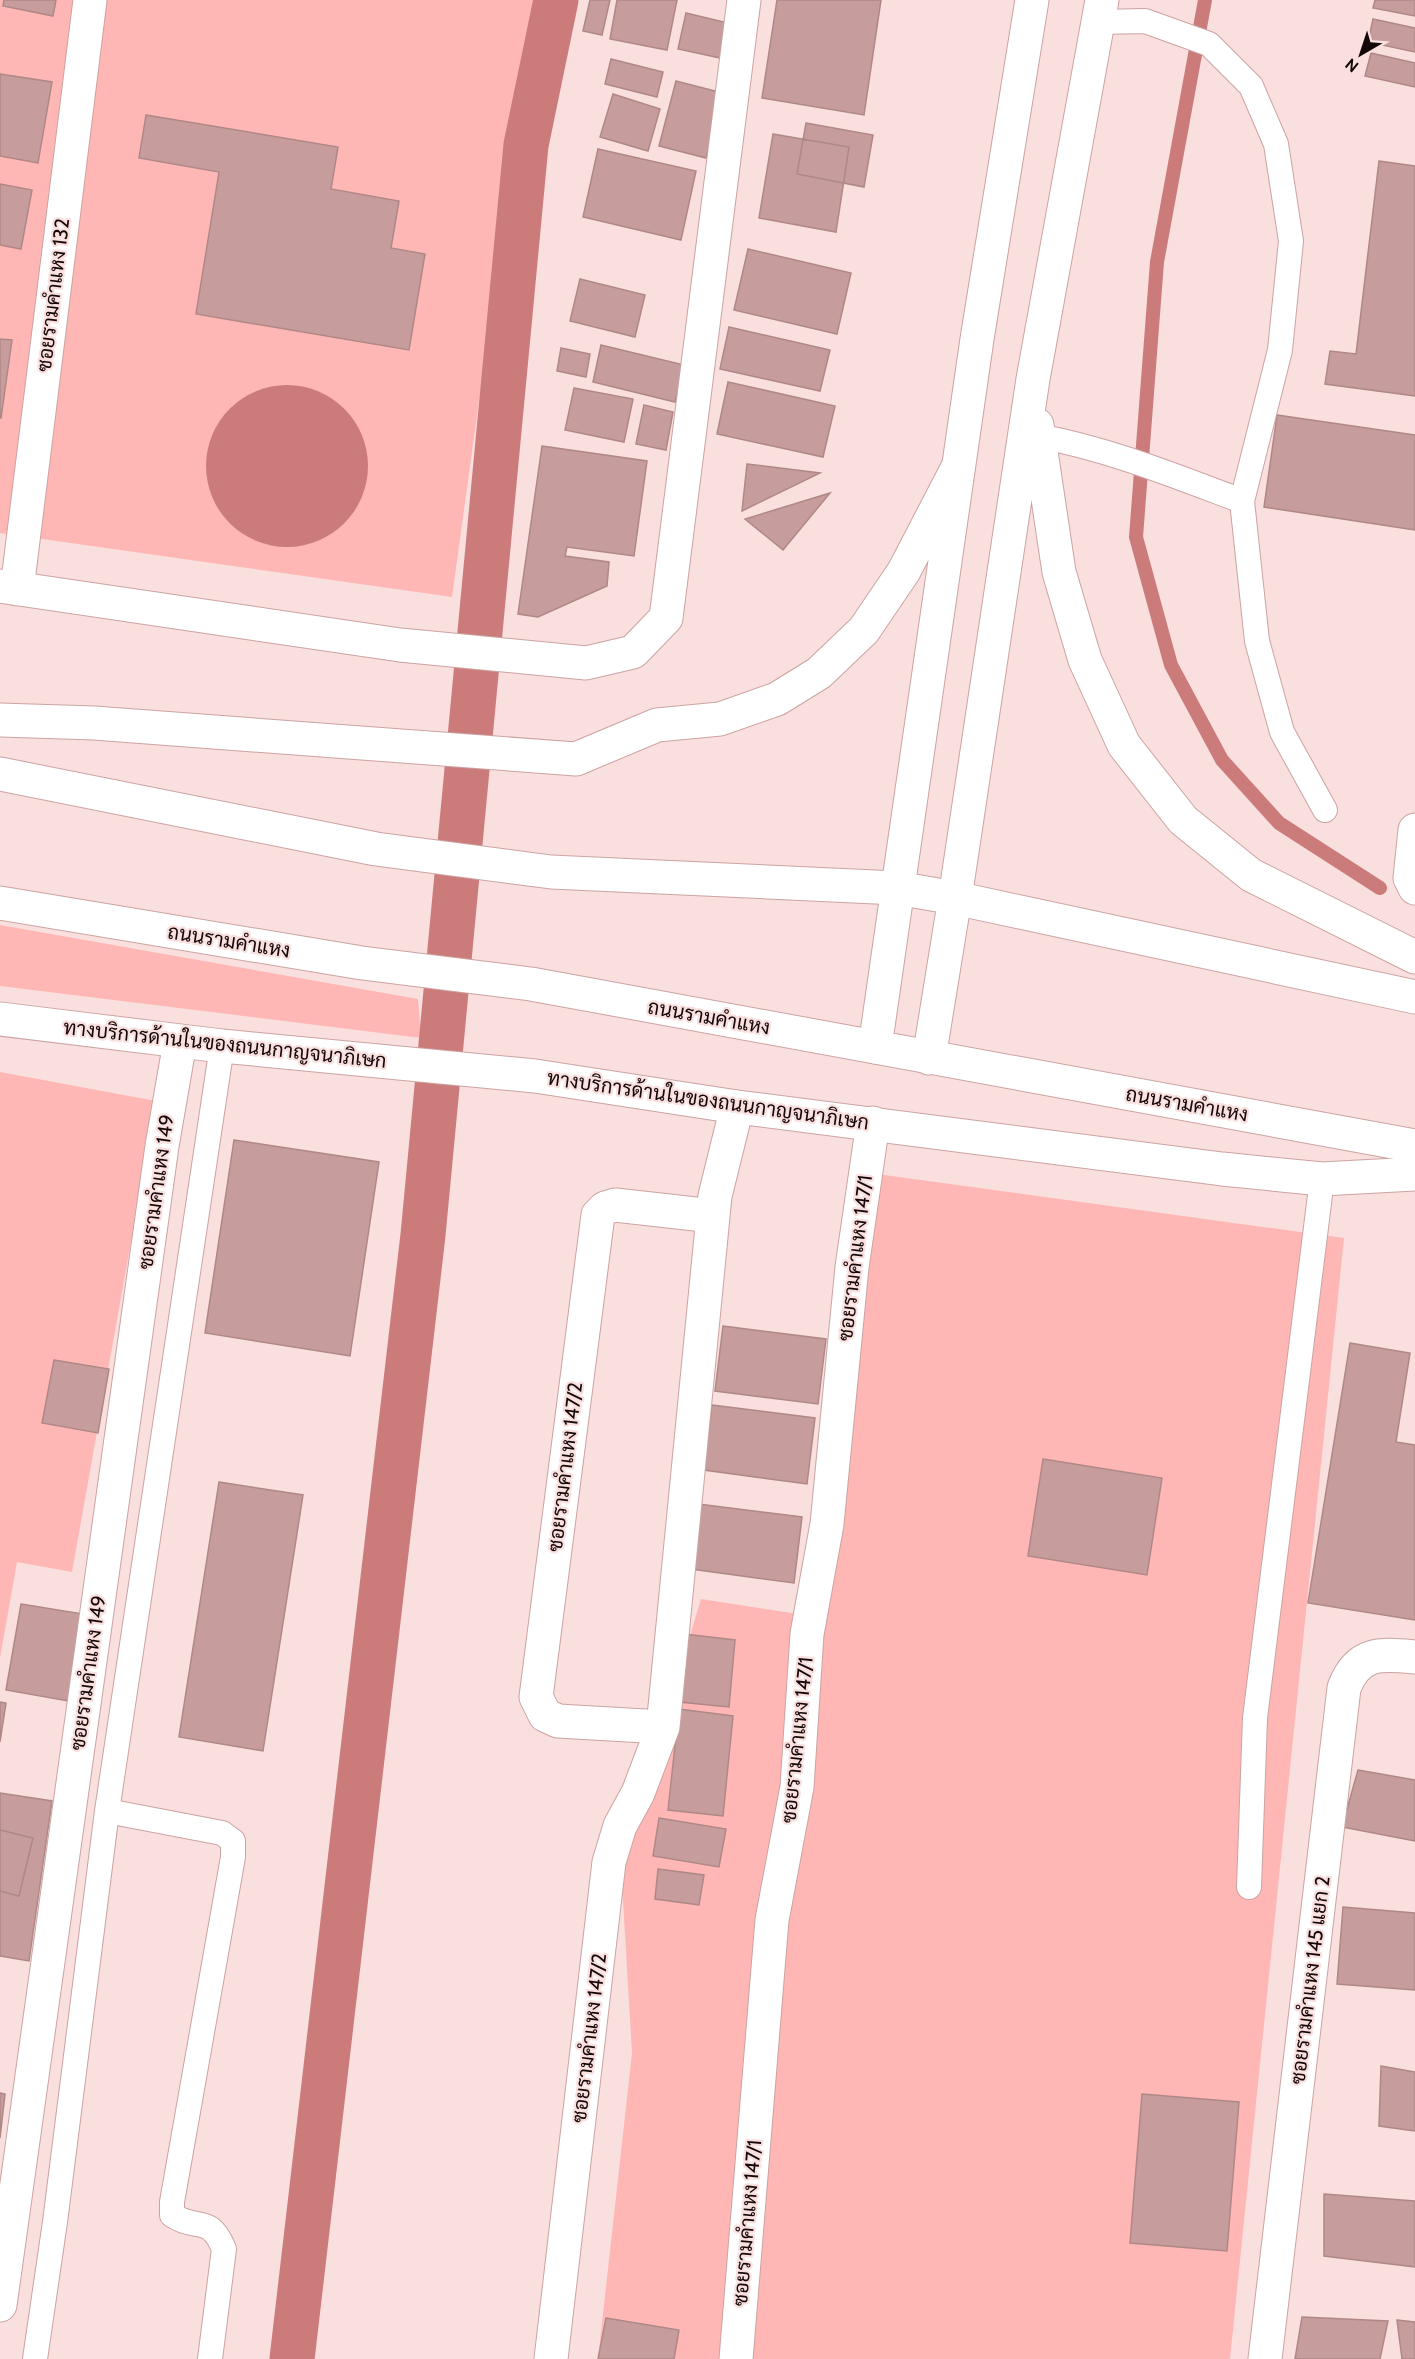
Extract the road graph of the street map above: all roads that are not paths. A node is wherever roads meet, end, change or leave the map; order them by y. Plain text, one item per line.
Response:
1 (90, 0) edge
2 (744, 0) edge
3 (1032, 0) edge
4 (1100, 11) edge
5 (1034, 379) junction
6 (1038, 436) junction
7 (958, 466) junction
8 (1242, 501) junction
9 (8, 588) edge
10 (0, 720) edge
11 (0, 774) edge
12 (1325, 810) dead end
13 (1415, 830) edge
14 (897, 888) junction
15 (1415, 888) edge
16 (956, 898) junction
17 (0, 903) edge
18 (1415, 957) edge
19 (1415, 997) edge
20 (0, 1019) edge
21 (180, 1042) junction
22 (222, 1046) junction
23 (875, 1047) junction
24 (929, 1058) junction
25 (737, 1107) junction
26 (873, 1123) junction
27 (1415, 1146) edge
28 (1415, 1174) edge
29 (1322, 1179) junction
30 (713, 1216) junction
31 (1415, 1657) edge
32 (663, 1727) junction
33 (107, 1811) junction
34 (1249, 1887) dead end
35 (0, 2305) edge
36 (35, 2359) edge
37 (210, 2359) edge
38 (550, 2359) edge
39 (736, 2359) edge
40 (1265, 2359) edge

1 - 9 main road, ซอยรามคำแหง 132
2 - 9 main road
3 - 7 main road
4 - 5 main road
4 - 8 lane
5 - 6 main road
5 - 16 main road
6 - 8 lane
6 - 18 main road
7 - 10 main road
7 - 14 main road
8 - 12 lane
11 - 14 main road
13 - 15 main road
14 - 16 main road
14 - 23 main road
16 - 19 main road
16 - 24 main road
17 - 23 main road, ถนนรามคำแหง
20 - 21 main road, ทางบริการด้านในของถนนกาญจนาภิเษก
21 - 22 main road, ทางบริการด้านในของถนนกาญจนาภิเษก
21 - 35 main road, ซอยรามคำแหง 149
22 - 25 main road, ทางบริการด้านในของถนนกาญจนาภิเษก
22 - 33 lane
23 - 24 main road, ถนนรามคำแหง
24 - 27 main road, ถนนรามคำแหง
25 - 26 main road, ทางบริการด้านในของถนนกาญจนาภิเษก
25 - 30 main road, ซอยรามคำแหง 147/2
26 - 29 main road, ทางบริการด้านในของถนนกาญจนาภิเษก
26 - 39 main road, ซอยรามคำแหง 147/1
28 - 29 main road, ทางบริการด้านในของถนนกาญจนาภิเษก
29 - 34 lane
30 - 32 main road, ซอยรามคำแหง 147/2
30 - 32 main road, ซอยรามคำแหง 147/2
31 - 40 main road, ซอยรามคำแหง 145 แยก 2
32 - 38 main road, ซอยรามคำแหง 147/2
33 - 36 lane
33 - 37 lane

